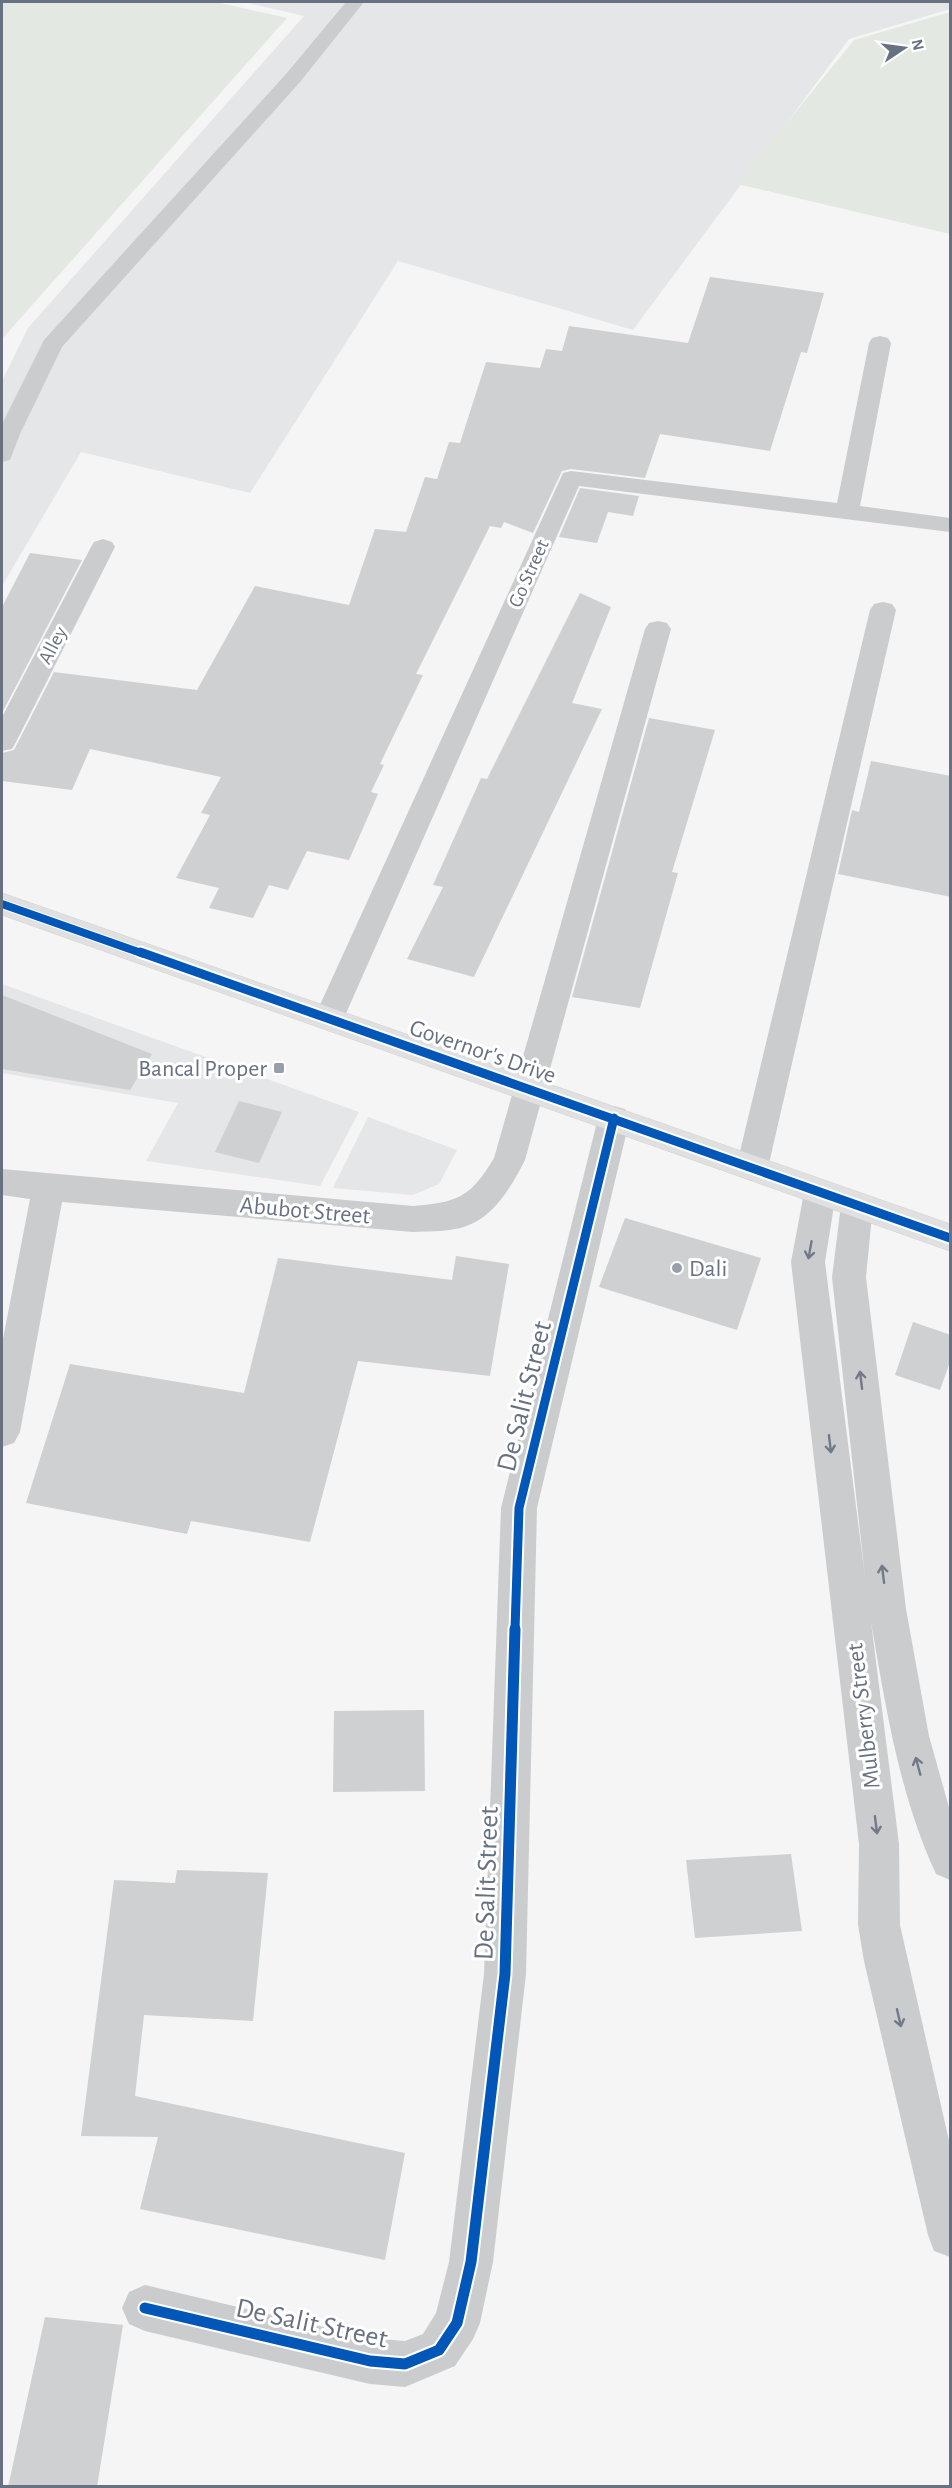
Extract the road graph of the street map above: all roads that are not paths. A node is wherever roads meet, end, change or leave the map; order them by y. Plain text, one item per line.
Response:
1 (355, 2) edge
2 (880, 343) dead end
3 (2, 455) edge
4 (847, 513) junction
5 (951, 525) edge
6 (103, 547) dead end
7 (883, 610) dead end
8 (658, 629) dead end
9 (2, 742) edge
10 (2, 904) edge
11 (329, 1018) junction
12 (527, 1088) junction
13 (614, 1118) junction
14 (752, 1168) junction
15 (2, 1182) edge
16 (48, 1188) junction
17 (820, 1192) junction
18 (857, 1205) junction
19 (951, 1238) edge
20 (2, 1432) edge
21 (951, 1860) edge
22 (951, 2235) edge
23 (145, 2308) dead end

1 - 3 street
2 - 4 street
4 - 5 street, Go Street
4 - 11 street, Go Street
6 - 9 street, Alley
7 - 14 street
8 - 12 street, Abubot Street
10 - 11 highway, Governor's Drive
11 - 12 highway, Governor's Drive
12 - 13 highway, Governor's Drive
12 - 16 street, Abubot Street
13 - 14 highway, Governor's Drive
13 - 23 street, De Salit Street
14 - 17 highway, Governor's Drive
15 - 16 street, Abubot Street
16 - 20 street
17 - 18 highway, Governor's Drive
17 -> 22 street, Mulberry Street
18 - 19 highway, Governor's Drive
21 -> 18 street, Mulberry Street

